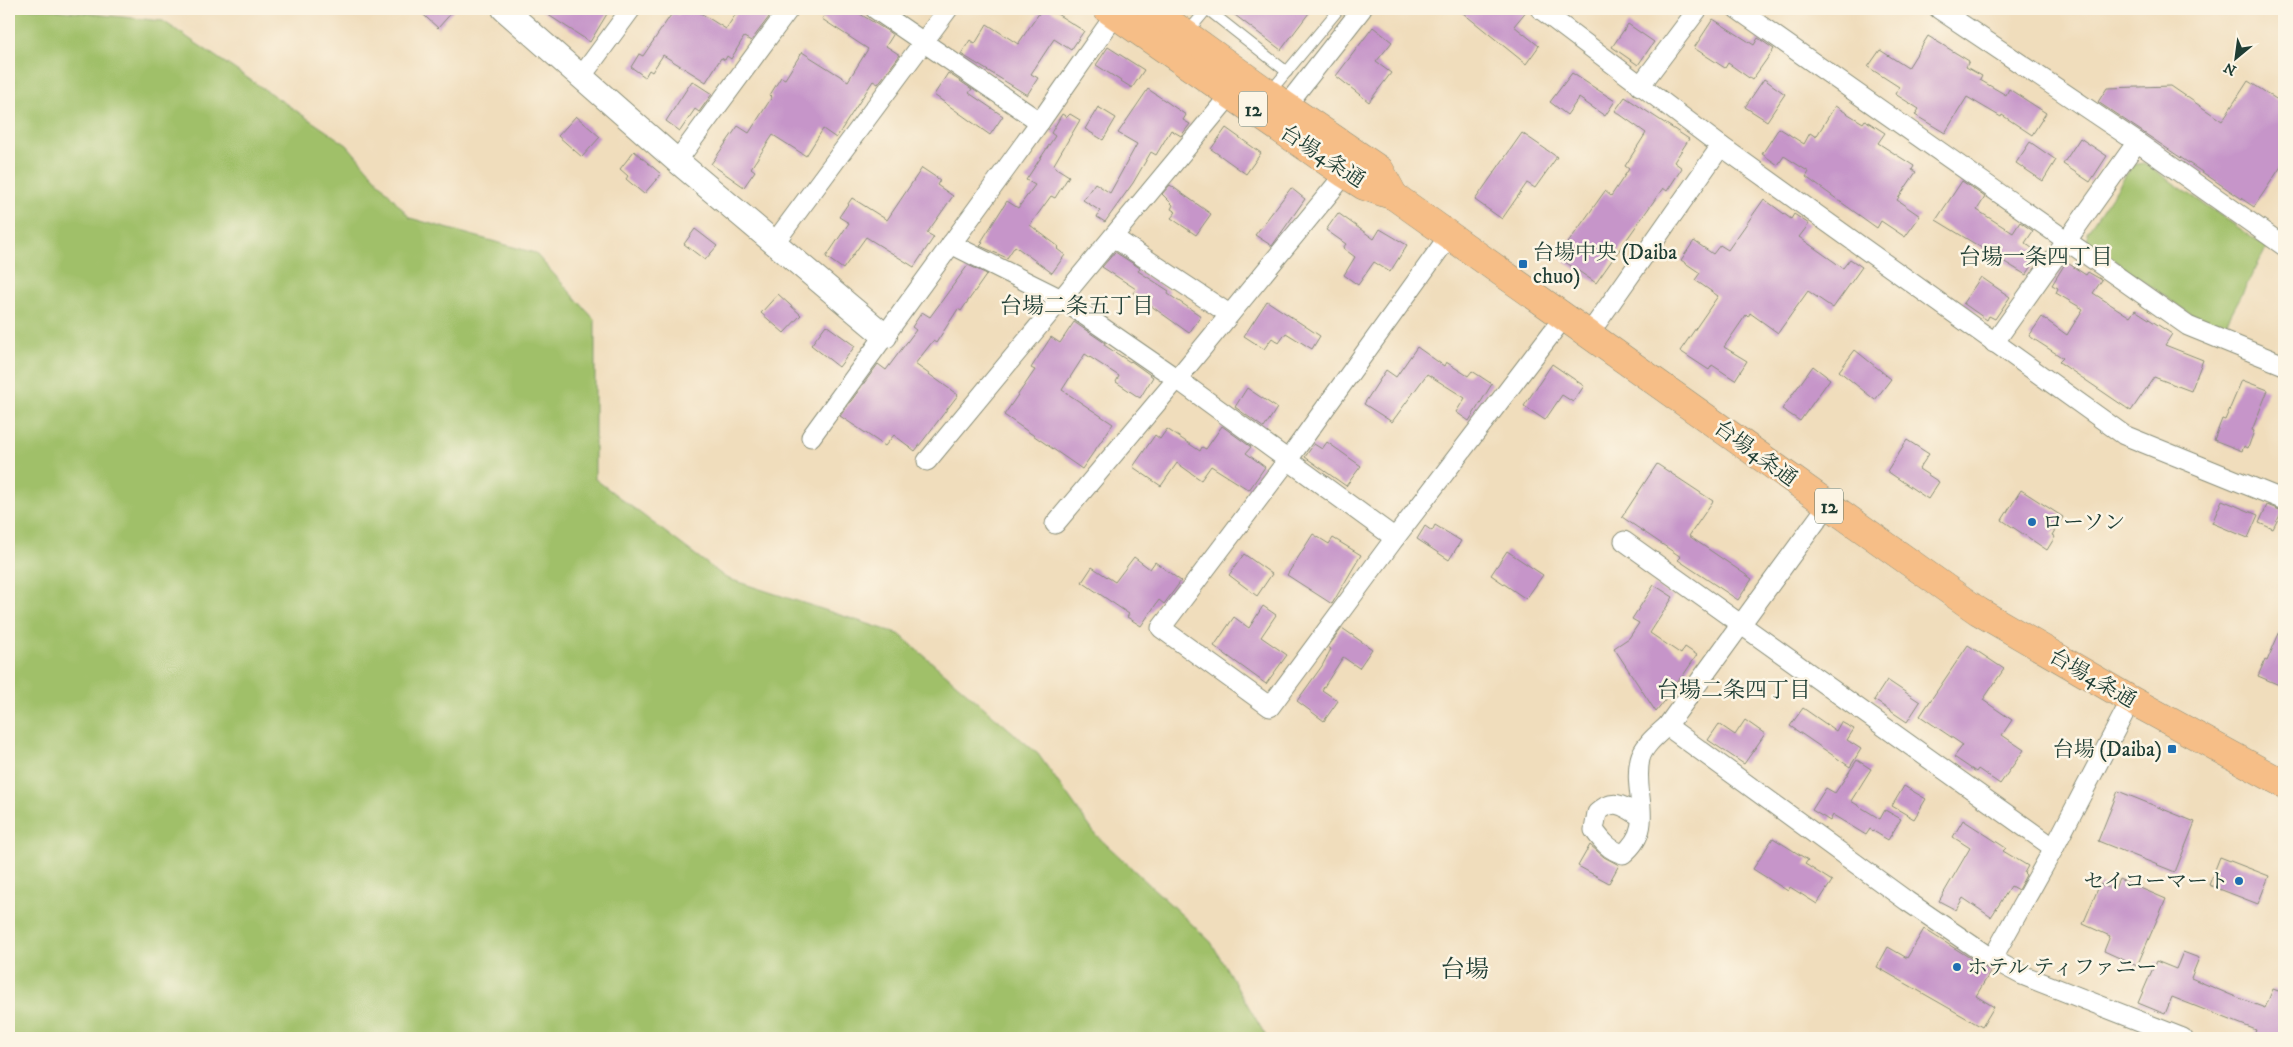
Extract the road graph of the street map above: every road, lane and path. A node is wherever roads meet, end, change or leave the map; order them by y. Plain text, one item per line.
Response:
1 (504, 9) edge
2 (631, 9) edge
3 (789, 9) edge
4 (875, 9) edge
5 (948, 9) edge
6 (1150, 9) edge
7 (1207, 9) edge
8 (1339, 9) edge
9 (1362, 9) edge
10 (1540, 9) edge
11 (1698, 9) edge
12 (1737, 9) edge
13 (1939, 9) edge
14 (1109, 11) edge
15 (1186, 34) junction
16 (924, 44) junction
17 (1286, 72) junction
18 (581, 76) junction
19 (1640, 86) junction
20 (1231, 94) junction
21 (1277, 100) junction
22 (1040, 122) junction
23 (2137, 142) junction
24 (1721, 146) junction
25 (677, 161) junction
26 (1345, 174) junction
27 (1394, 196) junction
28 (1449, 236) junction
29 (1113, 237) junction
30 (2065, 241) junction
31 (775, 242) junction
32 (951, 244) junction
33 (2284, 246) edge
34 (1061, 299) junction
35 (1229, 314) junction
36 (1564, 317) junction
37 (1589, 334) junction
38 (885, 336) junction
39 (1994, 343) junction
40 (2284, 365) edge
41 (1177, 380) junction
42 (811, 438) dead end
43 (1287, 460) junction
44 (927, 461) dead end
45 (2284, 500) edge
46 (1828, 505) junction
47 (1055, 524) dead end
48 (1395, 538) junction
49 (1624, 541) dead end
50 (1741, 626) junction
51 (2131, 700) junction
52 (1667, 726) junction
53 (2284, 784) edge
54 (1642, 817) dead end
55 (2054, 848) junction
56 (1992, 959) junction
57 (2183, 1038) edge

1 - 18 street
2 - 18 street
3 - 25 street
4 - 16 street
5 - 16 street
6 - 15 highway, 台場4条通 / 12
7 - 15 lane
7 - 17 lane
8 - 17 lane
9 - 21 street
10 - 19 street
11 - 19 street
12 - 30 street
13 - 23 street
14 - 20 highway, 台場4条通 / 12
14 - 22 street
15 - 21 highway, 台場4条通 / 12
16 - 22 street
16 - 31 street
17 - 21 lane
18 - 25 street
19 - 24 street
20 - 26 highway, 台場4条通 / 12
20 - 29 street
21 - 27 highway, 台場4条通 / 12
22 - 32 street
23 - 30 street
23 - 33 street
24 - 37 street
24 - 39 street
25 - 31 street
26 - 27 highway, 台場4条通 / 12
26 - 35 street
27 - 28 highway, 台場4条通 / 12
28 - 36 highway, 台場4条通 / 12
28 - 43 street
29 - 34 street
29 - 35 street
30 - 39 street
30 - 40 street
31 - 38 street
32 - 34 street
32 - 38 street
34 - 41 street
34 - 44 street
35 - 41 street
36 - 37 highway, 台場4条通 / 12
36 - 48 street
37 - 46 highway, 台場4条通 / 12
38 - 42 street
39 - 45 street
41 - 43 street
41 - 47 street
43 - 48 street
43 - 48 street
46 - 50 street
46 - 51 highway, 台場4条通 / 12
49 - 50 street
50 - 52 street
50 - 55 street
51 - 53 highway, 台場4条通 / 12
51 - 55 street
52 - 54 street
52 - 56 street
55 - 56 street
56 - 57 street

